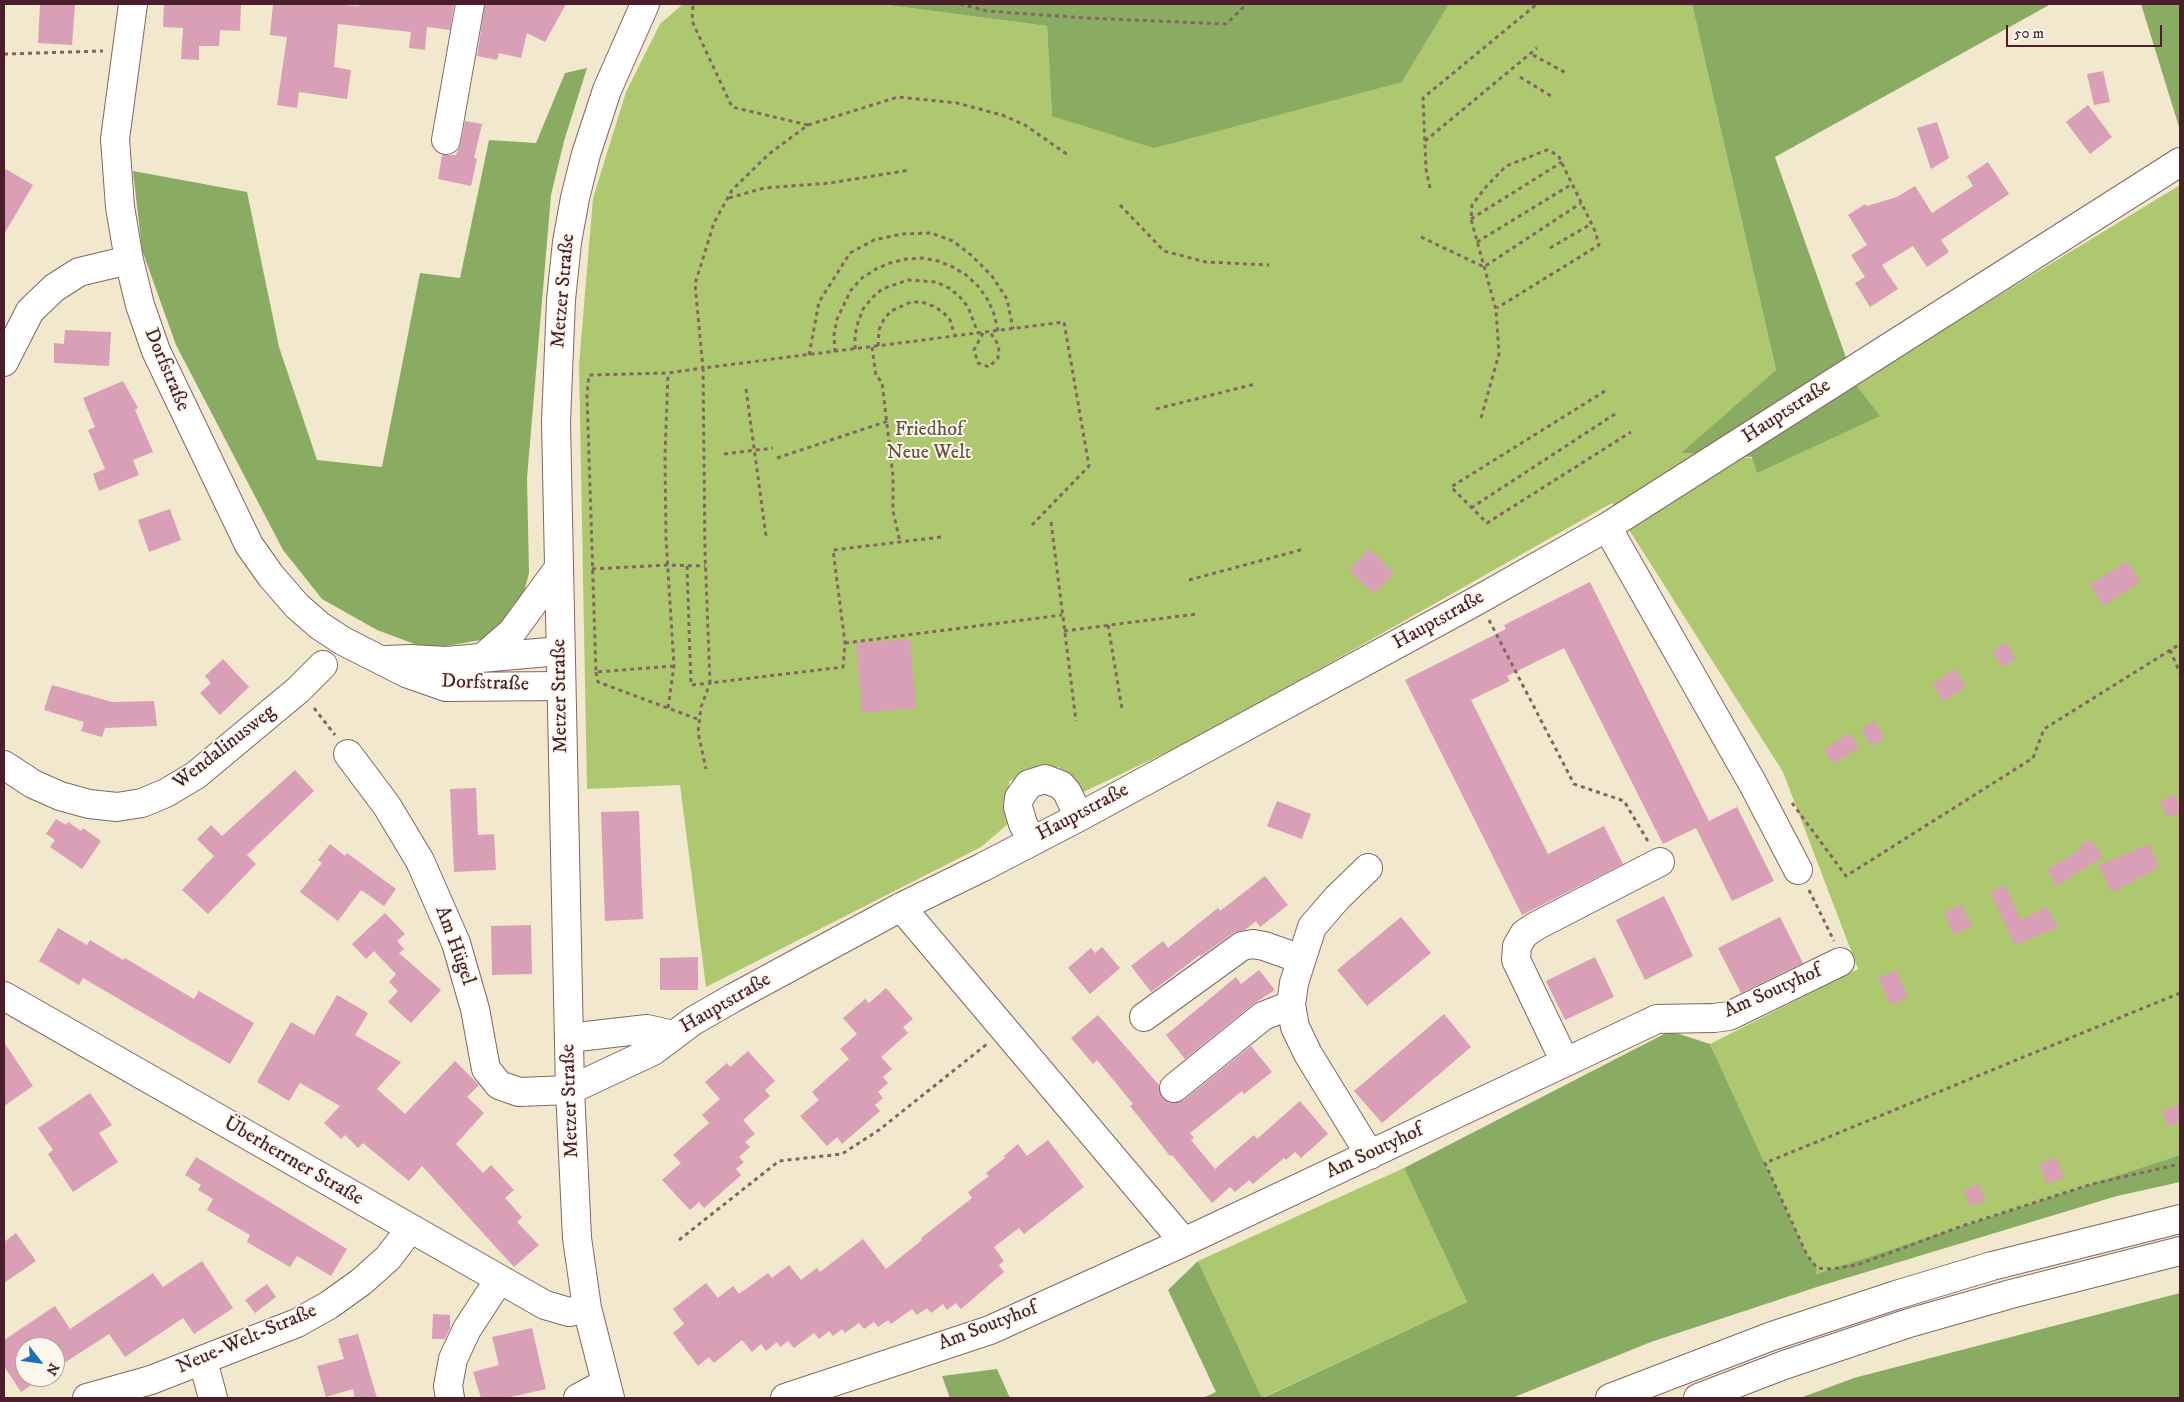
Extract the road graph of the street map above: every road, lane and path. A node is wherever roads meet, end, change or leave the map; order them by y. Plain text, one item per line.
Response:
1 (133, 4) edge
2 (470, 4) edge
3 (645, 4) edge
4 (693, 4) edge
5 (960, 4) edge
6 (1247, 4) edge
7 (1537, 4) edge
8 (1537, 48) dead end
9 (126, 51) junction
10 (4, 54) edge
11 (1532, 55) dead end
12 (1568, 74) dead end
13 (1520, 77) dead end
14 (1551, 96) dead end
15 (808, 125) junction
16 (446, 140) dead end
17 (1425, 142) junction
18 (1068, 155) dead end
19 (1562, 162) junction
20 (2180, 162) edge
21 (910, 170) dead end
22 (1572, 184) junction
23 (1430, 188) dead end
24 (728, 199) junction
25 (1581, 203) junction
26 (1120, 205) dead end
27 (1471, 219) junction
28 (1591, 224) junction
29 (1422, 237) dead end
30 (1477, 242) junction
31 (1550, 248) dead end
32 (129, 260) junction
33 (1269, 265) dead end
34 (1484, 266) junction
35 (1498, 308) dead end
36 (1013, 329) junction
37 (998, 331) junction
38 (990, 332) junction
39 (978, 333) junction
40 (983, 333) junction
41 (955, 336) junction
42 (878, 346) junction
43 (872, 347) junction
44 (855, 349) junction
45 (835, 352) junction
46 (809, 355) junction
47 (4, 362) edge
48 (703, 368) junction
49 (668, 373) junction
50 (1255, 384) dead end
51 (746, 389) dead end
52 (1605, 391) dead end
53 (1156, 409) dead end
54 (1618, 412) dead end
55 (1481, 418) dead end
56 (888, 421) junction
57 (1630, 432) dead end
58 (773, 448) dead end
59 (756, 450) junction
60 (724, 454) dead end
61 (777, 458) dead end
62 (1471, 508) junction
63 (1051, 522) dead end
64 (1032, 525) dead end
65 (1607, 527) junction
66 (766, 536) dead end
67 (941, 537) dead end
68 (900, 542) junction
69 (1304, 549) dead end
70 (667, 565) junction
71 (687, 566) junction
72 (705, 566) junction
73 (558, 569) junction
74 (592, 570) junction
75 (1189, 580) dead end
76 (1196, 614) dead end
77 (1062, 615) junction
78 (1108, 626) junction
79 (1064, 631) junction
80 (1497, 636) dead end
81 (845, 643) junction
82 (2180, 644) edge
83 (2170, 650) junction
84 (560, 651) junction
85 (482, 658) junction
86 (384, 660) junction
87 (323, 666) dead end
88 (674, 666) junction
89 (596, 672) junction
90 (2180, 673) edge
91 (710, 683) junction
92 (560, 686) junction
93 (298, 690) junction
94 (668, 708) junction
95 (1122, 709) dead end
96 (700, 720) junction
97 (1076, 721) dead end
98 (348, 754) joint
99 (4, 765) edge
100 (706, 769) dead end
101 (1789, 799) dead end
102 (1079, 817) junction
103 (1032, 840) junction
104 (1660, 862) joint
105 (1368, 868) dead end
106 (1798, 870) joint
107 (901, 907) junction
108 (1301, 959) junction
109 (1840, 962) joint
110 (2180, 993) edge
111 (4, 996) edge
112 (1292, 1005) junction
113 (1144, 1017) dead end
114 (1005, 1030) junction
115 (673, 1035) junction
116 (569, 1038) junction
117 (1565, 1062) junction
118 (1174, 1088) dead end
119 (570, 1090) junction
120 (1370, 1155) junction
121 (2180, 1164) edge
122 (2180, 1219) edge
123 (410, 1229) junction
124 (679, 1240) dead end
125 (1184, 1242) junction
126 (2180, 1251) edge
127 (499, 1280) junction
128 (587, 1308) junction
129 (203, 1361) junction
130 (608, 1391) edge
131 (87, 1398) edge
132 (214, 1398) edge
133 (450, 1398) edge
134 (578, 1398) edge
135 (785, 1398) edge
136 (1610, 1398) edge
137 (1698, 1398) edge

1 - 9 main road, Dorfstraße
2 - 16 main road
3 - 73 main road, Metzer Straße
4 - 15 path
5 - 6 path
7 - 17 path
8 - 17 path
9 - 10 path
9 - 32 main road, Dorfstraße
11 - 12 path
13 - 14 path
15 - 18 path
15 - 24 path
17 - 23 path
19 - 22 path
19 - 27 path
19 - 27 path
20 - 65 main road, Hauptstraße
21 - 24 path
22 - 25 path
22 - 30 path
24 - 48 path
25 - 28 path
25 - 34 path
26 - 33 path
27 - 30 path
28 - 31 path
28 - 35 path
29 - 34 path
30 - 34 path
32 - 47 main road
32 - 86 main road, Dorfstraße
34 - 55 path
36 - 37 path
36 - 46 path
36 - 64 path
37 - 38 path
37 - 45 path
38 - 40 path
38 - 40 path
39 - 40 path
39 - 41 path
39 - 44 path
41 - 42 path
41 - 42 path
42 - 43 path
43 - 44 path
43 - 56 path
44 - 45 path
45 - 46 path
46 - 48 path
48 - 49 path
48 - 72 path
49 - 70 path
49 - 74 path
50 - 53 path
51 - 59 path
52 - 62 path
54 - 62 path
56 - 61 path
56 - 68 path
57 - 62 path
58 - 59 path
59 - 60 path
59 - 66 path
63 - 77 path
65 - 102 main road, Hauptstraße
65 - 106 main road
67 - 68 path
68 - 81 path
69 - 75 path
70 - 71 path
70 - 74 path
70 - 88 path
71 - 72 path
71 - 91 path
72 - 91 path
73 - 84 main road, Metzer Straße
73 - 85 main road, Dorfstraße
74 - 89 path
76 - 78 path
77 - 79 path
77 - 81 path
78 - 79 path
78 - 95 path
79 - 97 path
80 - 104 path
81 - 91 path
82 - 83 path
83 - 90 path
83 - 101 path
84 - 85 main road, Dorfstraße
84 - 92 main road, Metzer Straße
85 - 86 main road, Dorfstraße
86 - 92 main road, Dorfstraße
87 - 93 main road, Wendalinusweg
88 - 89 path
88 - 94 path
89 - 94 path
91 - 96 path
92 - 116 main road, Metzer Straße
93 - 98 path
93 - 99 main road, Wendalinusweg
94 - 96 path
96 - 100 path
98 - 119 main road, Am Hügel
102 - 103 main road, Hauptstraße
102 - 103 main road
103 - 107 main road, Hauptstraße
104 - 117 main road
105 - 108 main road
106 - 109 path
107 - 114 main road
107 - 115 main road, Hauptstraße
108 - 112 main road
108 - 113 main road
109 - 117 main road, Am Soutyhof
110 - 121 path
111 - 123 main road, Überherrner Straße
112 - 118 main road
112 - 120 main road
114 - 124 path
114 - 125 main road
115 - 116 main road, Hauptstraße
115 - 119 main road, Hauptstraße
116 - 119 main road, Metzer Straße
117 - 120 main road, Am Soutyhof
119 - 128 main road, Metzer Straße
120 - 125 main road, Am Soutyhof
122 - 136 main road
123 - 127 main road, Überherrner Straße
123 - 129 main road, Neue-Welt-Straße
125 - 135 main road, Am Soutyhof
126 - 137 main road
127 - 128 main road, Überherrner Straße
127 - 133 main road
128 - 130 main road, Metzer Straße
129 - 131 main road, Neue-Welt-Straße
129 - 132 main road
130 - 134 main road

